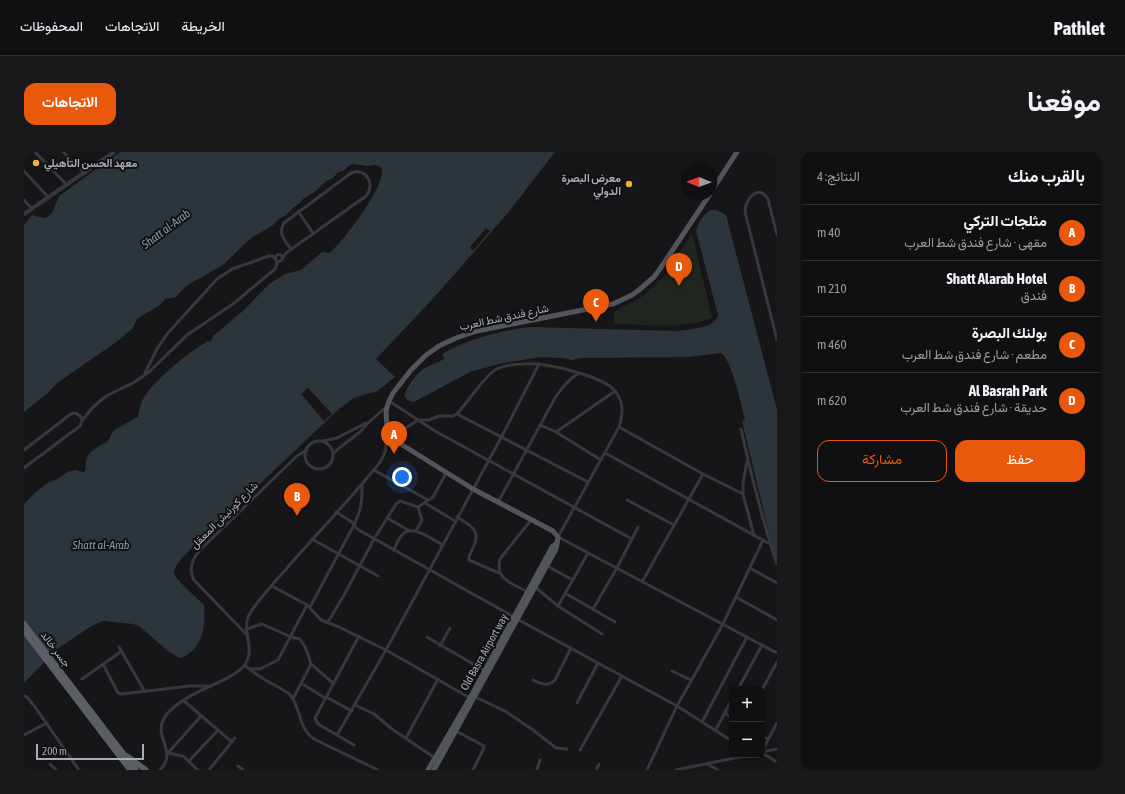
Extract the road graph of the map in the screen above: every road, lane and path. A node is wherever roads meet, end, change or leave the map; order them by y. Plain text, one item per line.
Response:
1 (35, 152) edge
2 (63, 152) edge
3 (114, 152) edge
4 (738, 152) edge
5 (24, 171) edge
6 (85, 173) junction
7 (717, 183) edge
8 (67, 185) junction
9 (49, 198) junction
10 (24, 200) edge
11 (705, 200) edge
12 (32, 209) junction
13 (298, 211) junction
14 (24, 214) edge
15 (313, 233) junction
16 (777, 235) edge
17 (291, 249) junction
18 (286, 253) junction
19 (278, 254) junction
20 (269, 256) junction
21 (276, 259) junction
22 (281, 259) junction
23 (276, 267) junction
24 (777, 340) edge
25 (539, 364) junction
26 (580, 374) junction
27 (143, 376) junction
28 (615, 391) junction
29 (387, 404) junction
30 (457, 414) junction
31 (418, 420) junction
32 (82, 422) junction
33 (368, 423) junction
34 (540, 425) junction
35 (619, 426) junction
36 (741, 429) dead end
37 (556, 432) junction
38 (388, 433) junction
39 (502, 436) junction
40 (392, 437) junction
41 (322, 441) junction
42 (526, 449) junction
43 (24, 450) edge
44 (307, 450) junction
45 (605, 453) junction
46 (333, 454) junction
47 (489, 460) junction
48 (600, 460) junction
49 (747, 460) junction
50 (24, 468) edge
51 (374, 470) junction
52 (446, 473) junction
53 (513, 473) junction
54 (703, 474) junction
55 (588, 482) junction
56 (362, 484) junction
57 (473, 489) junction
58 (743, 494) junction
59 (689, 499) junction
60 (428, 500) junction
61 (627, 500) dead end
62 (498, 502) junction
63 (425, 503) junction
64 (574, 506) junction
65 (418, 507) junction
66 (336, 512) junction
67 (387, 518) junction
68 (456, 519) junction
69 (531, 520) junction
70 (354, 525) junction
71 (674, 525) junction
72 (638, 527) dead end
73 (410, 530) junction
74 (416, 531) junction
75 (754, 536) junction
76 (558, 537) junction
77 (312, 539) junction
78 (374, 539) junction
79 (632, 539) junction
80 (763, 540) junction
81 (557, 543) junction
82 (770, 544) junction
83 (443, 545) junction
84 (394, 550) junction
85 (339, 553) junction
86 (588, 553) junction
87 (777, 564) edge
88 (360, 565) junction
89 (547, 566) junction
90 (617, 568) junction
91 (750, 568) junction
92 (429, 569) junction
93 (499, 573) junction
94 (378, 576) dead end
95 (573, 580) junction
96 (642, 582) junction
97 (777, 582) edge
98 (272, 586) junction
99 (535, 587) junction
100 (528, 592) junction
101 (565, 594) junction
102 (736, 597) junction
103 (309, 606) junction
104 (558, 606) junction
105 (593, 609) junction
106 (516, 618) junction
107 (777, 620) edge
108 (328, 622) junction
109 (615, 622) dead end
110 (24, 624) edge
111 (723, 624) junction
112 (450, 628) dead end
113 (247, 629) junction
114 (24, 631) edge
115 (602, 634) dead end
116 (248, 636) junction
117 (359, 636) junction
118 (291, 637) junction
119 (747, 637) junction
120 (427, 638) dead end
121 (762, 645) junction
122 (440, 646) junction
123 (120, 647) dead end
124 (572, 648) junction
125 (386, 650) junction
126 (122, 651) junction
127 (777, 653) edge
128 (777, 662) edge
129 (598, 663) junction
130 (103, 664) junction
131 (311, 664) junction
132 (245, 665) junction
133 (250, 669) junction
134 (485, 671) junction
135 (672, 671) dead end
136 (622, 676) junction
137 (82, 679) dead end
138 (438, 679) junction
139 (533, 680) dead end
140 (691, 680) junction
141 (301, 683) junction
142 (334, 683) junction
143 (211, 686) junction
144 (740, 686) edge
145 (764, 686) edge
146 (70, 688) junction
147 (145, 692) junction
148 (24, 696) edge
149 (472, 697) junction
150 (293, 698) junction
151 (326, 698) junction
152 (184, 701) junction
153 (578, 703) dead end
154 (729, 704) edge
155 (355, 705) junction
156 (677, 706) junction
157 (352, 711) junction
158 (724, 713) junction
159 (201, 716) junction
160 (729, 716) edge
161 (702, 722) junction
162 (48, 723) junction
163 (777, 723) edge
164 (218, 730) junction
165 (456, 730) junction
166 (715, 731) junction
167 (24, 735) edge
168 (337, 735) junction
169 (107, 737) junction
170 (235, 738) dead end
171 (406, 738) junction
172 (765, 738) edge
173 (729, 739) edge
174 (768, 739) junction
175 (232, 742) junction
176 (354, 745) dead end
177 (765, 746) edge
178 (567, 749) dead end
179 (777, 749) edge
180 (580, 750) dead end
181 (765, 751) edge
182 (168, 753) junction
183 (124, 754) junction
184 (765, 754) edge
185 (434, 758) junction
186 (735, 758) edge
187 (540, 760) dead end
188 (189, 761) junction
189 (777, 762) edge
190 (50, 764) dead end
191 (599, 764) dead end
192 (707, 764) junction
193 (238, 766) dead end
194 (56, 770) edge
195 (79, 770) edge
196 (129, 770) edge
197 (136, 770) edge
198 (146, 770) edge
199 (160, 770) edge
200 (198, 770) edge
201 (209, 770) edge
202 (243, 770) edge
203 (378, 770) edge
204 (428, 770) edge
205 (434, 770) edge
206 (473, 770) edge
207 (537, 770) edge
208 (596, 770) edge
209 (647, 770) edge
210 (676, 770) edge
211 (718, 770) edge

1 - 8 street
2 - 6 street
3 - 6 street
4 - 7 main road, شارع فندق شط العرب
5 - 9 street
6 - 8 street
8 - 9 street
9 - 12 street
10 - 12 street
11 - 29 main road, شارع فندق شط العرب
12 - 14 street
13 - 15 street
13 - 15 street
13 - 17 street
15 - 17 street
16 - 24 street
17 - 18 street
18 - 19 street
18 - 22 street
19 - 20 street
19 - 21 street
19 - 22 street
20 - 21 street
20 - 27 street
21 - 22 street
21 - 23 street
22 - 23 street
23 - 27 street
25 - 26 street
25 - 30 street
25 - 39 street
26 - 28 street
26 - 34 street
27 - 32 street
28 - 35 street
28 - 37 street
29 - 31 street
29 - 33 street
29 - 38 main road
30 - 31 street
30 - 39 street
31 - 40 street
31 - 47 street
32 - 43 street
32 - 50 street
33 - 41 street
33 - 46 street
34 - 37 street
34 - 42 street
35 - 45 street
35 - 54 street
36 - 49 street
37 - 48 street
38 - 40 main road
38 - 51 street
39 - 42 street
39 - 47 street
40 - 52 main road
41 - 44 street
41 - 46 street
42 - 53 street
42 - 55 street
44 - 46 street
44 - 116 street, شارع كورنيش المعقل
45 - 48 street
45 - 59 street
47 - 53 street
47 - 57 street
48 - 55 street
49 - 58 street
49 - 82 street
51 - 56 street
51 - 60 street
52 - 57 main road
52 - 60 street
53 - 62 street
53 - 64 street
54 - 58 street
54 - 59 street
55 - 64 street
56 - 66 street
56 - 70 street
57 - 62 main road
57 - 68 street
58 - 75 street
59 - 71 street
59 - 75 street
60 - 63 street
61 - 71 street
62 - 69 main road
63 - 65 street
63 - 68 street
64 - 76 street
64 - 79 street
65 - 67 street
65 - 74 street
66 - 70 street
66 - 77 street
67 - 73 street
67 - 78 street
68 - 83 street
68 - 93 street
69 - 76 main road
69 - 93 street
70 - 78 street
70 - 85 street
71 - 96 street
72 - 79 street
73 - 74 street
73 - 84 street
74 - 83 street
75 - 80 street
76 - 81 main road, Old Basra Airport way
76 - 86 street
77 - 85 street
77 - 98 street
78 - 84 street
78 - 88 street
79 - 90 street
80 - 82 street
80 - 91 street
81 - 89 main road, Old Basra Airport way
81 - 100 main road, Old Basra Airport way
82 - 87 street
83 - 92 street
84 - 92 street
85 - 88 street
85 - 103 street
86 - 90 street
86 - 95 street
88 - 94 street
88 - 108 street
89 - 95 street
89 - 99 main road, Old Basra Airport way
90 - 96 street
90 - 105 street
91 - 97 street
91 - 102 street
92 - 106 street
92 - 125 street
93 - 100 street
95 - 101 street
96 - 111 street
98 - 103 street
98 - 113 street
99 - 104 street
99 - 106 main road, Old Basra Airport way
100 - 106 main road, Old Basra Airport way
101 - 104 street
101 - 105 street
102 - 107 street
102 - 111 street
103 - 108 street
103 - 118 street
104 - 115 street
105 - 109 street
106 - 124 street
106 - 134 main road, Old Basra Airport way
106 - 149 main road, Old Basra Airport way
108 - 117 street
110 - 146 highway, جسر خالد
111 - 119 street
111 - 140 street
112 - 122 street
113 - 116 street
113 - 118 street
114 - 146 highway, جسر خالد
116 - 132 street
117 - 125 street
117 - 142 street
118 - 131 street
118 - 133 street
119 - 121 street
119 - 161 street
120 - 122 street
121 - 127 street
121 - 144 street
122 - 134 street
123 - 126 street
124 - 129 street
124 - 139 street
125 - 138 street
125 - 155 street
126 - 130 street
126 - 147 street
128 - 145 street
129 - 136 street
129 - 153 street
130 - 137 street
130 - 147 street
131 - 141 street
131 - 142 street
132 - 133 street
132 - 143 street
133 - 150 street
134 - 149 main road, Old Basra Airport way
135 - 140 street
136 - 156 street
136 - 180 street
138 - 149 street
138 - 171 street
140 - 156 street
141 - 150 street
141 - 151 street
142 - 151 street
143 - 147 street
143 - 152 street
146 - 169 highway
148 - 162 street
149 - 165 main road, Old Basra Airport way
149 - 178 street
149 - 185 main road, Old Basra Airport way
150 - 203 street
151 - 157 street
151 - 168 street
152 - 159 street
152 - 182 street
154 - 158 street
155 - 157 street
155 - 171 street
156 - 161 street
156 - 209 street
157 - 168 street
158 - 160 street
158 - 166 street
159 - 164 street
159 - 182 street
161 - 166 street
162 - 167 street
162 - 195 street
163 - 174 street
164 - 175 street
164 - 188 street
165 - 205 main road, Old Basra Airport way
165 - 206 street
166 - 173 street
168 - 176 street
169 - 183 highway
169 - 196 highway
170 - 175 street
171 - 185 street
172 - 174 street
174 - 177 street
175 - 201 street
179 - 181 street
182 - 188 street
182 - 199 street
183 - 197 highway
183 - 198 highway
184 - 189 street
185 - 204 main road, Old Basra Airport way
186 - 192 street
187 - 207 street
188 - 200 street
190 - 194 street
191 - 208 street
192 - 210 street
192 - 211 street
193 - 202 street

